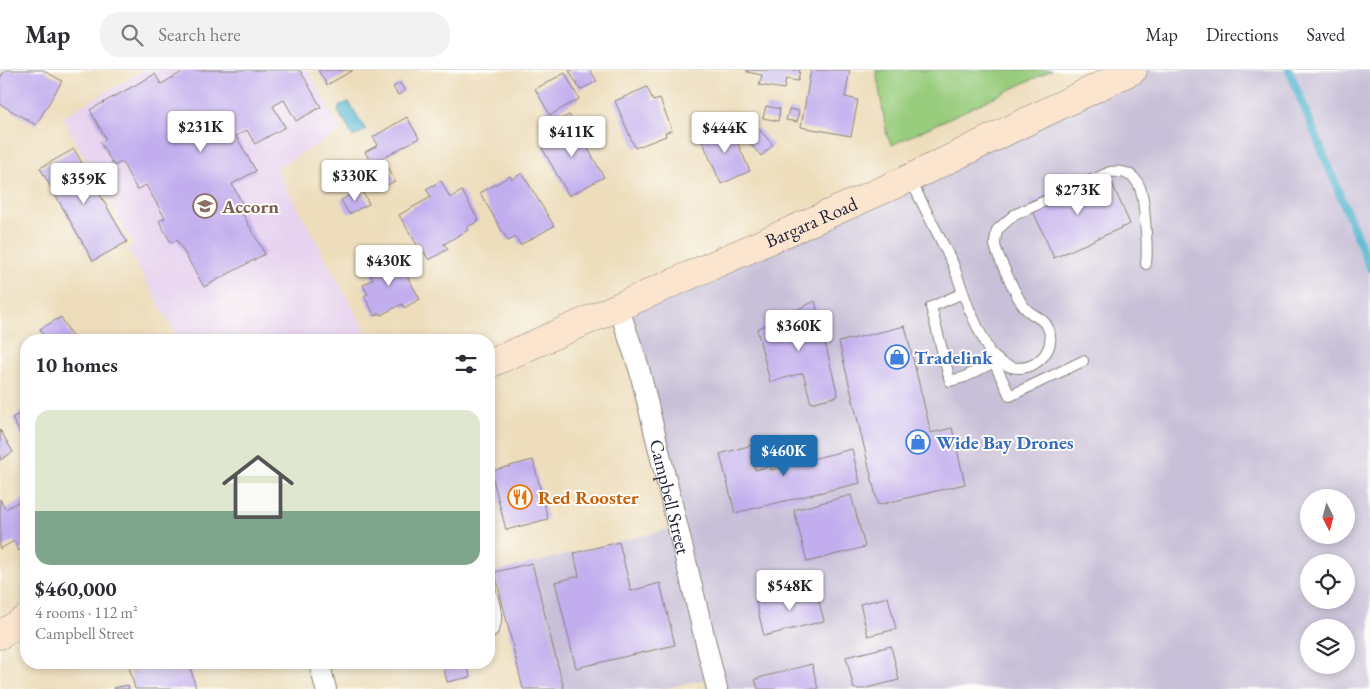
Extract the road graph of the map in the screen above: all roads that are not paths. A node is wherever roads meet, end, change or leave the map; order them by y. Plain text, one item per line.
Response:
1 (1131, 71) edge
2 (910, 178) junction
3 (1146, 264) dead end
4 (963, 293) junction
5 (618, 306) junction
6 (989, 352) junction
7 (495, 361) edge
8 (1083, 361) dead end
9 (994, 362) junction
10 (20, 623) edge
11 (1, 634) edge
12 (321, 669) edge
13 (326, 689) edge
14 (717, 689) edge

1 - 2 main road, Bargara Road
2 - 4 lane
2 - 5 main road, Bargara Road
3 - 6 lane
4 - 6 lane
4 - 9 lane
5 - 7 main road, Bargara Road
5 - 14 street, Campbell Street
6 - 9 lane
8 - 9 lane
10 - 11 main road
12 - 13 street

